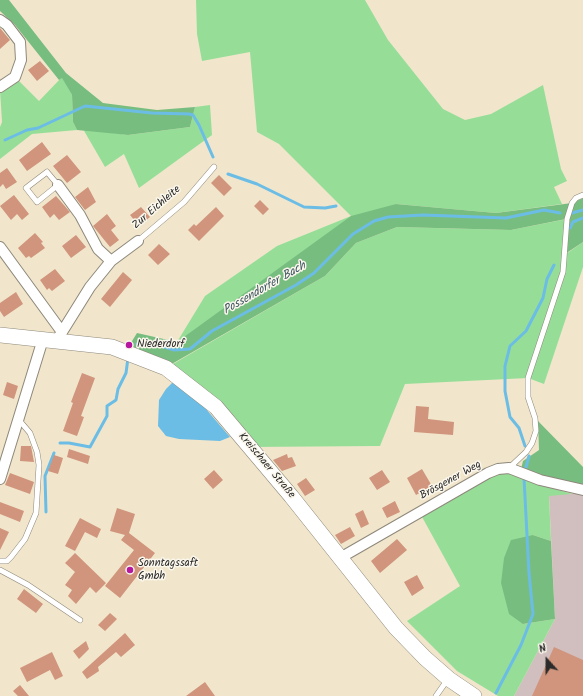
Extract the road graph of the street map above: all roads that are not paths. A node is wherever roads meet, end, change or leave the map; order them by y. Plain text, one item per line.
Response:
1 (0, 20) edge
2 (0, 87) edge
3 (214, 167) dead end
4 (58, 185) junction
5 (583, 194) edge
6 (138, 241) joint
7 (0, 247) edge
8 (111, 261) junction
9 (0, 334) edge
10 (54, 337) junction
11 (19, 420) junction
12 (509, 468) junction
13 (0, 479) edge
14 (583, 490) edge
15 (340, 558) junction
16 (0, 561) edge
17 (0, 570) edge
18 (80, 620) dead end
19 (449, 679) junction
20 (436, 696) edge
21 (474, 696) edge

1 - 2 street
3 - 6 lane, Zur Eichleite
4 - 4 lane
4 - 8 street
5 - 12 lane
6 - 8 street, Zur Eichleite
7 - 10 street
8 - 10 street, Zur Eichleite
9 - 10 main road, Kreischaer Straße
10 - 11 street, Zur Eichleite
10 - 15 main road, Kreischaer Straße
11 - 13 street, Zur Eichleite
11 - 16 lane
12 - 14 street
12 - 15 street, Brösgener Weg
15 - 19 main road, Kreischaer Straße
17 - 18 lane
19 - 20 lane
19 - 21 main road, Kreischaer Straße

